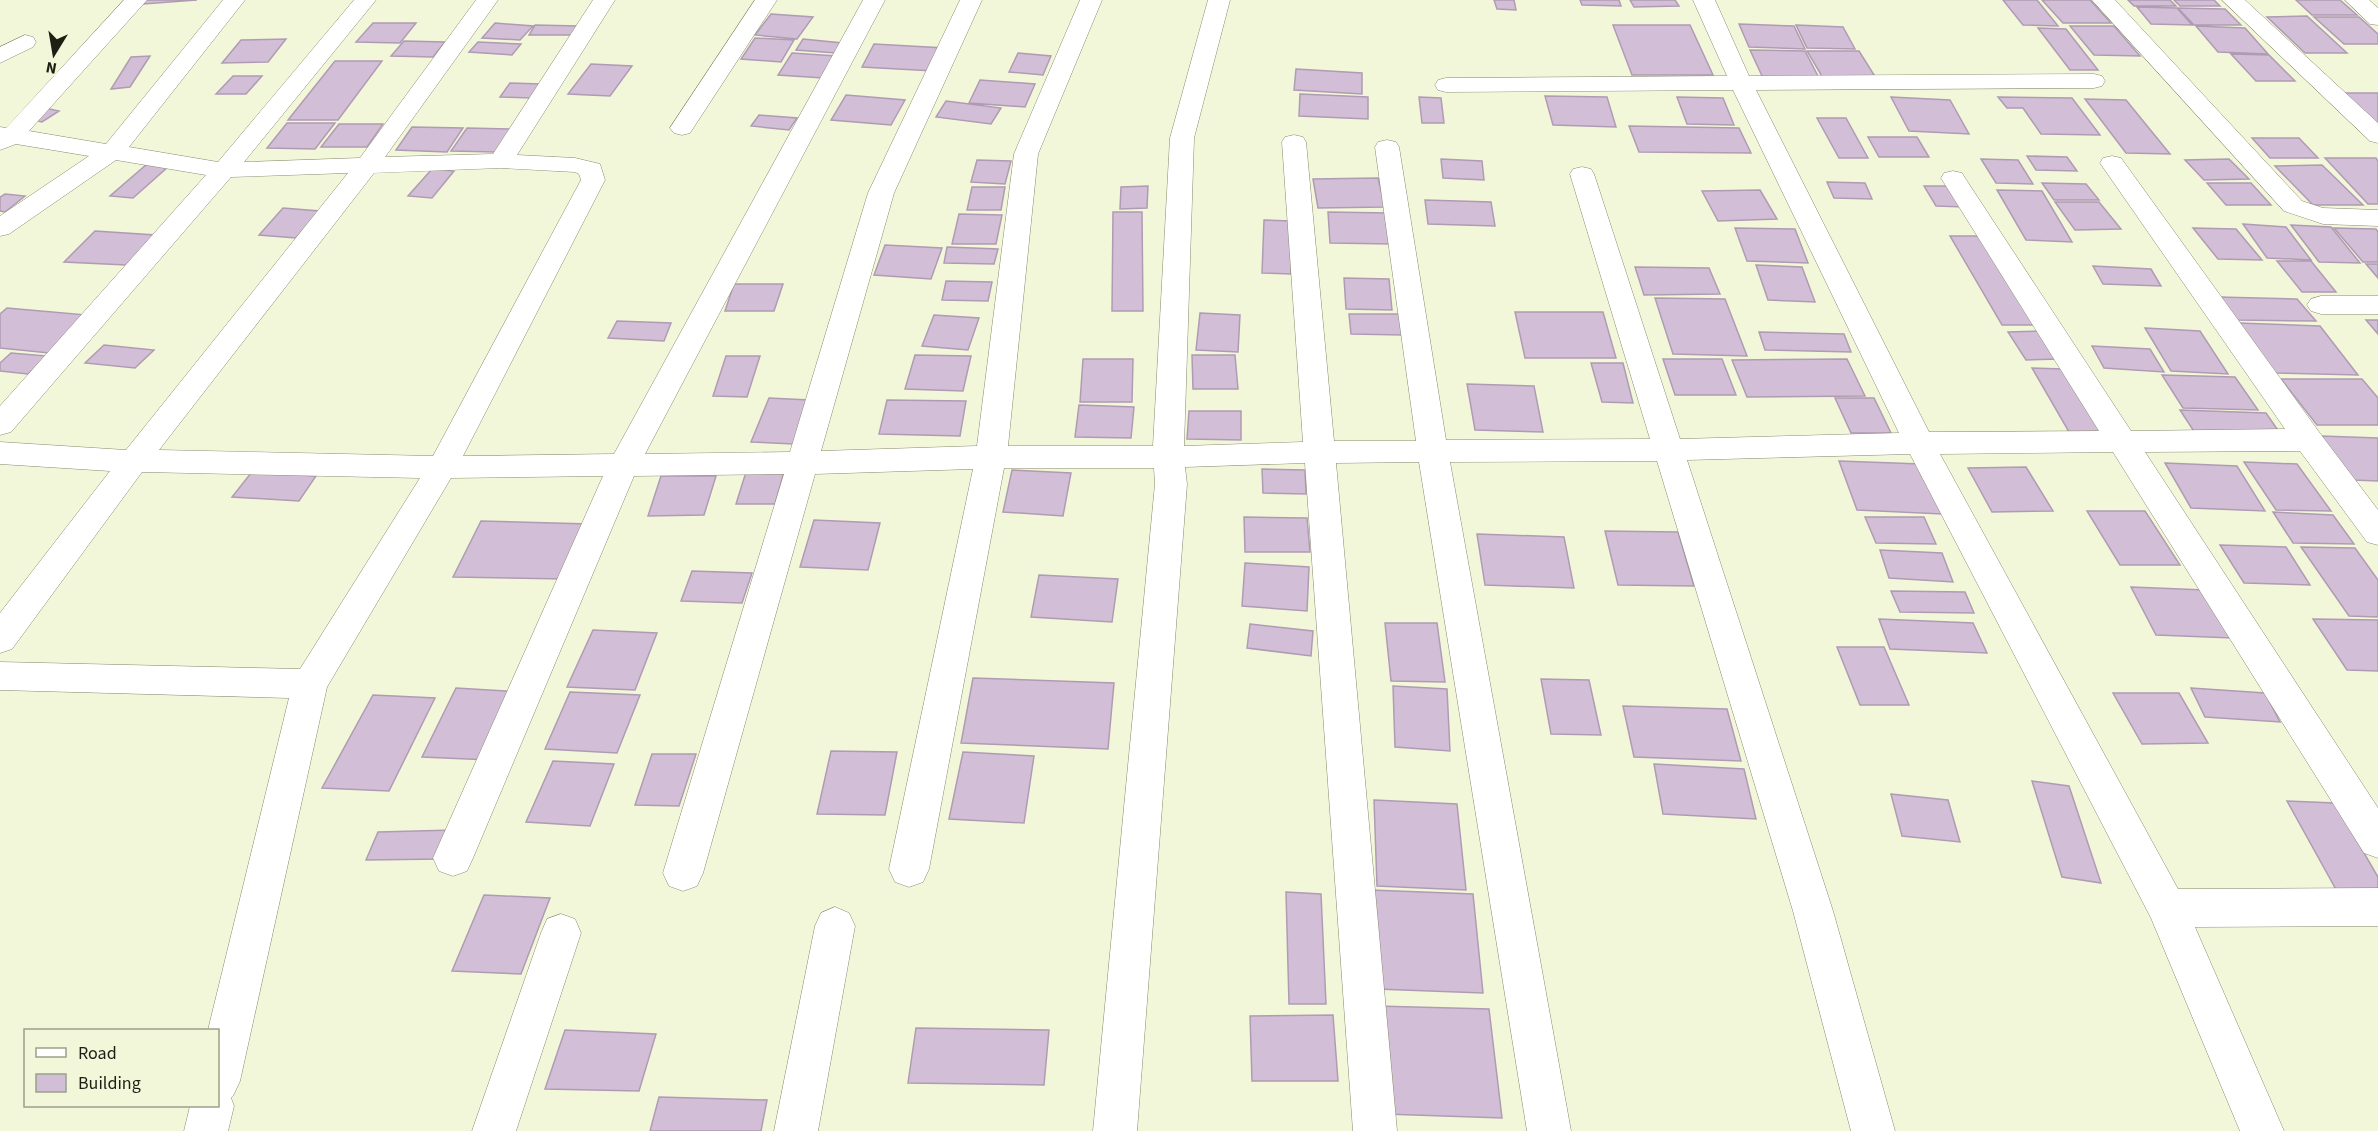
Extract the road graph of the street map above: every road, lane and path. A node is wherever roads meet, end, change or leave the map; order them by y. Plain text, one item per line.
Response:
1 (136, 0) edge
2 (234, 0) edge
3 (365, 0) edge
4 (487, 0) edge
5 (604, 0) edge
6 (766, 0) edge
7 (874, 0) edge
8 (971, 0) edge
9 (1091, 0) edge
10 (1219, 0) edge
11 (1704, 0) edge
12 (2103, 0) edge
13 (2233, 0) edge
14 (2356, 0) edge
15 (2378, 19) edge
16 (25, 42) dead end
17 (0, 56) edge
18 (2094, 81) dead end
19 (1446, 85) dead end
20 (1742, 85) junction
21 (682, 128) dead end
22 (2378, 136) edge
23 (4, 138) edge
24 (1294, 142) dead end
25 (1387, 147) dead end
26 (114, 150) junction
27 (501, 161) junction
28 (2112, 163) dead end
29 (368, 164) junction
30 (224, 170) junction
31 (1582, 174) dead end
32 (1953, 178) dead end
33 (2378, 218) edge
34 (0, 228) edge
35 (2321, 305) dead end
36 (2378, 305) edge
37 (0, 425) edge
38 (2308, 440) junction
39 (1919, 443) junction
40 (2121, 443) junction
41 (1669, 450) junction
42 (1318, 452) junction
43 (0, 453) edge
44 (1433, 453) junction
45 (991, 457) junction
46 (1168, 457) junction
47 (134, 461) junction
48 (802, 463) junction
49 (624, 464) junction
50 (442, 466) junction
51 (2378, 533) edge
52 (0, 639) edge
53 (0, 676) edge
54 (310, 684) junction
55 (2378, 841) edge
56 (453, 858) dead end
57 (909, 869) dead end
58 (683, 873) dead end
59 (2167, 908) junction
60 (2378, 908) edge
61 (835, 926) dead end
62 (561, 933) dead end
63 (219, 1077) edge
64 (212, 1107) edge
65 (206, 1131) edge
66 (495, 1131) edge
67 (796, 1131) edge
68 (1115, 1131) edge
69 (1375, 1131) edge
70 (1549, 1131) edge
71 (1873, 1131) edge
72 (2262, 1131) edge

1 - 23 street
2 - 26 street
3 - 30 street
4 - 29 street
5 - 27 street
6 - 21 street
7 - 49 street
8 - 48 street
9 - 45 street
10 - 46 street
11 - 20 street
12 - 33 street
13 - 22 street
14 - 15 street
16 - 17 street
18 - 20 street
19 - 20 street
20 - 39 street
23 - 26 street
24 - 42 street
25 - 44 street
26 - 30 street
26 - 34 street
27 - 29 street
27 - 50 street
28 - 38 street
29 - 30 street
29 - 47 street
30 - 37 street
31 - 41 street
32 - 40 street
35 - 36 street
38 - 40 street
38 - 51 street
39 - 40 street
39 - 41 street
39 - 59 street
40 - 55 street
41 - 44 street
41 - 71 street
42 - 44 street
42 - 46 street
42 - 69 street
43 - 47 street
44 - 70 street
45 - 46 street
45 - 48 street
45 - 57 street
46 - 68 street
47 - 50 street
47 - 52 street
48 - 49 street
48 - 58 street
49 - 50 street
49 - 56 street
50 - 54 street
53 - 54 street
54 - 63 street
59 - 60 street
59 - 72 street
61 - 67 street
62 - 66 street
64 - 65 street

